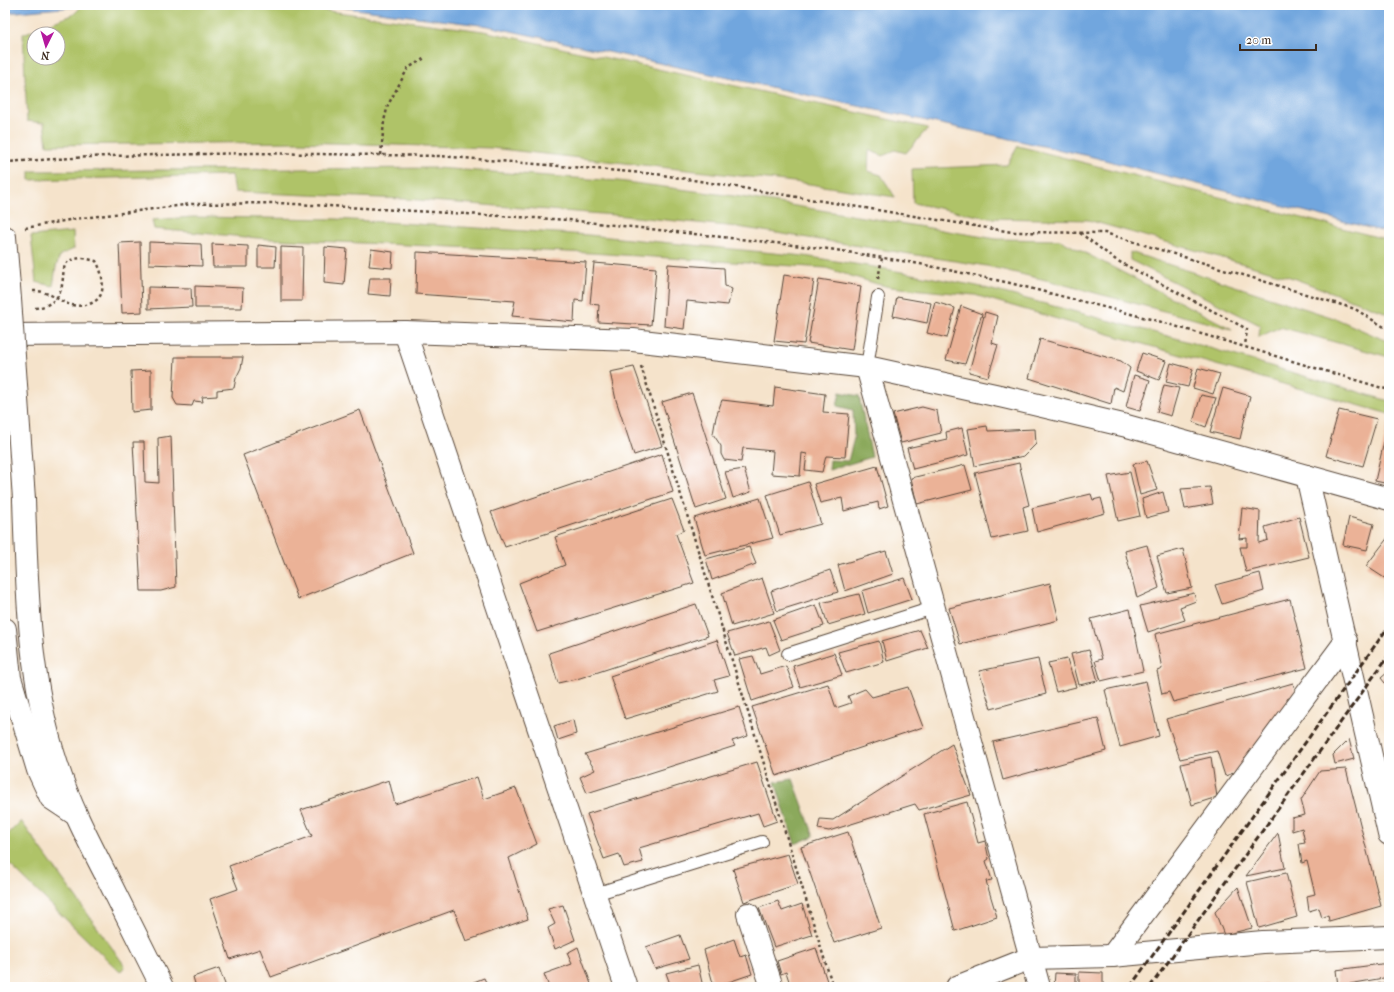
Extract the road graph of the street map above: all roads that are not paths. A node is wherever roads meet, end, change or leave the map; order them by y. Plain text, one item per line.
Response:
1 (14, 232) edge
2 (878, 298) dead end
3 (405, 332) junction
4 (5, 335) edge
5 (867, 367) junction
6 (1307, 476) junction
7 (1389, 499) edge
8 (933, 608) junction
9 (5, 629) edge
10 (1346, 641) junction
11 (788, 654) dead end
12 (75, 814) junction
13 (1389, 834) edge
14 (762, 842) dead end
15 (594, 894) junction
16 (748, 914) dead end
17 (1389, 937) edge
18 (1112, 956) junction
19 (1030, 958) junction
20 (162, 987) edge
21 (626, 987) edge
22 (772, 987) edge
23 (957, 987) edge
24 (1039, 987) edge

1 - 12 street, bridge
2 - 5 lane
3 - 4 street
3 - 5 street
3 - 15 street
5 - 6 street
5 - 8 street
6 - 7 street
6 - 10 street
8 - 11 lane
8 - 19 street
9 - 12 street
10 - 13 street
10 - 18 street
12 - 20 street
14 - 15 lane
15 - 21 street
16 - 22 street
17 - 18 street
18 - 19 street
19 - 23 street
19 - 24 street

